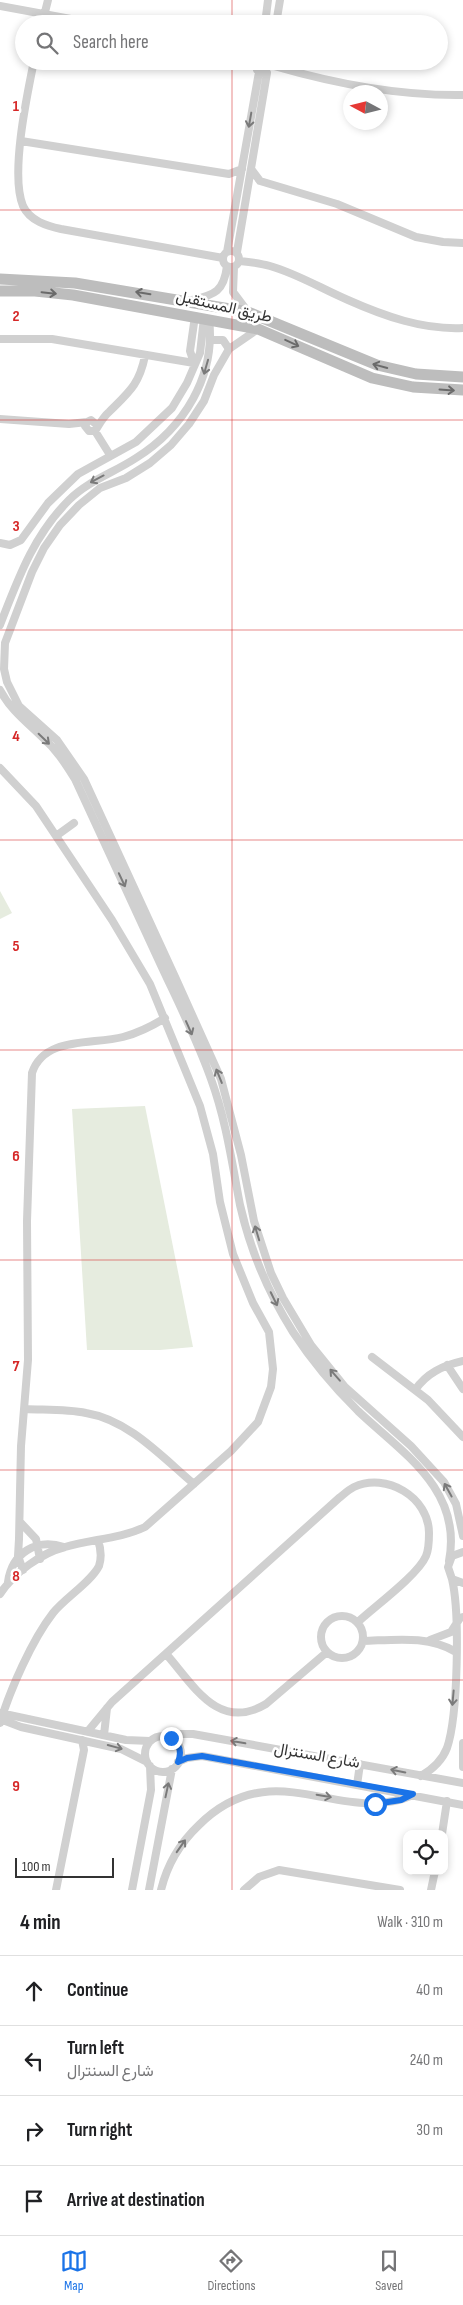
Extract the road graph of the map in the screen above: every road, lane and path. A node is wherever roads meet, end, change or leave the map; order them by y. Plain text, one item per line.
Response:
1 (48, 0) edge
2 (268, 0) edge
3 (280, 0) edge
4 (0, 6) edge
5 (45, 13) junction
6 (55, 15) edge
7 (266, 15) edge
8 (278, 15) edge
9 (32, 70) edge
10 (266, 70) edge
11 (291, 70) edge
12 (263, 72) junction
13 (463, 95) edge
14 (21, 141) junction
15 (242, 169) junction
16 (251, 169) junction
17 (229, 174) junction
18 (260, 181) junction
19 (239, 184) junction
20 (247, 189) junction
21 (463, 243) edge
22 (230, 261) junction
23 (0, 279) edge
24 (0, 291) edge
25 (189, 300) junction
26 (248, 312) junction
27 (203, 318) junction
28 (463, 328) edge
29 (258, 329) junction
30 (0, 339) edge
31 (212, 340) junction
32 (228, 349) junction
33 (145, 356) junction
34 (194, 363) junction
35 (463, 377) edge
36 (463, 390) edge
37 (0, 419) edge
38 (91, 426) junction
39 (110, 455) junction
40 (0, 543) edge
41 (0, 625) edge
42 (0, 690) edge
43 (0, 768) edge
44 (74, 823) dead end
45 (56, 836) junction
46 (172, 980) junction
47 (165, 1018) junction
48 (372, 1357) dead end
49 (463, 1361) edge
50 (447, 1365) junction
51 (463, 1389) edge
52 (415, 1390) junction
53 (25, 1409) junction
54 (463, 1437) edge
55 (194, 1484) junction
56 (20, 1522) junction
57 (463, 1536) edge
58 (98, 1540) junction
59 (38, 1545) junction
60 (64, 1547) junction
61 (463, 1552) edge
62 (18, 1556) junction
63 (40, 1559) junction
64 (449, 1561) junction
65 (23, 1570) junction
66 (452, 1579) junction
67 (8, 1582) junction
68 (463, 1583) edge
69 (0, 1594) edge
70 (463, 1617) edge
71 (358, 1622) junction
72 (456, 1625) junction
73 (363, 1641) junction
74 (425, 1641) junction
75 (327, 1652) junction
76 (456, 1652) junction
77 (167, 1655) junction
78 (107, 1708) junction
79 (1, 1718) edge
80 (24, 1718) junction
81 (64, 1726) junction
82 (21, 1727) junction
83 (88, 1731) junction
84 (104, 1735) junction
85 (62, 1736) junction
86 (171, 1738) junction
87 (449, 1738) junction
88 (82, 1740) junction
89 (139, 1741) junction
90 (150, 1741) junction
91 (463, 1741) edge
92 (91, 1742) junction
93 (84, 1750) junction
94 (135, 1755) junction
95 (148, 1764) junction
96 (360, 1764) junction
97 (175, 1766) junction
98 (463, 1767) edge
99 (421, 1776) junction
100 (463, 1783) edge
101 (357, 1785) junction
102 (413, 1794) junction
103 (447, 1802) junction
104 (463, 1805) edge
105 (443, 1830) edge
106 (434, 1875) edge
107 (56, 1890) edge
108 (132, 1890) edge
109 (149, 1890) edge
110 (161, 1890) edge
111 (244, 1890) edge
112 (400, 1890) edge
113 (431, 1890) edge

1 - 5 street
2 - 7 street
3 - 8 street
4 - 5 street
5 - 6 street
9 - 14 street
10 - 12 street
11 - 13 street
12 -> 15 street
12 - 16 street
14 - 17 street
14 - 22 street
15 - 17 street
15 - 19 street
16 - 18 street
16 - 20 street
17 - 19 street
18 - 20 street
18 - 21 street
19 - 22 street
20 - 22 street
22 - 25 street
22 - 26 street
22 - 28 street
25 -> 23 main road, طريق المستقبل
24 -> 27 main road, طريق المستقبل
25 - 26 main road, طريق المستقبل
35 -> 26 main road, طريق المستقبل
27 - 29 main road, طريق المستقبل
27 - 31 street
27 - 34 street
29 - 32 street
29 -> 36 main road, طريق المستقبل
30 - 33 street
31 - 32 street
31 -> 41 street
32 - 46 street
33 - 34 street
33 - 38 street
34 - 39 street
37 - 38 street
38 - 39 street
39 - 40 street
42 -> 46 street
43 - 45 street
44 - 45 street
45 - 47 street
57 -> 46 street
46 -> 64 street
47 - 53 street
47 - 55 street
48 - 52 street
49 - 50 street
50 - 51 street
50 - 52 street
52 - 54 street
53 - 55 street
53 - 56 street
55 - 58 street
56 - 59 street
56 - 62 street
58 - 60 street
58 - 79 street
59 - 60 street
59 - 62 street
59 - 63 street
60 - 63 street
61 - 64 street
62 - 65 street
62 - 67 street
63 - 65 street
64 - 66 street
65 - 67 street
66 - 68 street
66 - 72 street
67 - 69 street
70 - 72 street
71 - 73 street
71 - 75 street
71 - 77 street
72 - 74 street
72 - 76 street
73 - 74 street
73 - 75 street
74 - 76 street
75 - 77 street
76 -> 87 street
77 - 78 street
78 - 83 street
78 - 84 street
79 - 80 street
79 - 82 street
80 - 81 street
80 - 82 street
81 - 83 street
81 - 85 street
82 - 85 street
83 - 84 street
84 - 89 street
85 - 88 street
86 - 90 street
96 -> 86 street, شارع السنترال
86 - 97 street
87 - 91 street
87 - 99 street
88 - 92 street
88 - 93 street
89 - 90 street
89 - 94 street
90 - 95 street
91 - 98 street
92 - 93 street
92 -> 94 street
93 - 107 street
94 - 95 street
95 - 97 street
95 - 108 street
99 -> 96 street, شارع السنترال
96 - 101 street
97 - 101 street, شارع السنترال
109 -> 97 street
99 - 100 street, شارع السنترال
101 - 102 street, شارع السنترال
102 - 103 street, شارع السنترال
110 -> 102 street
103 - 104 street, شارع السنترال
103 - 105 street
106 - 113 street
111 - 112 street

